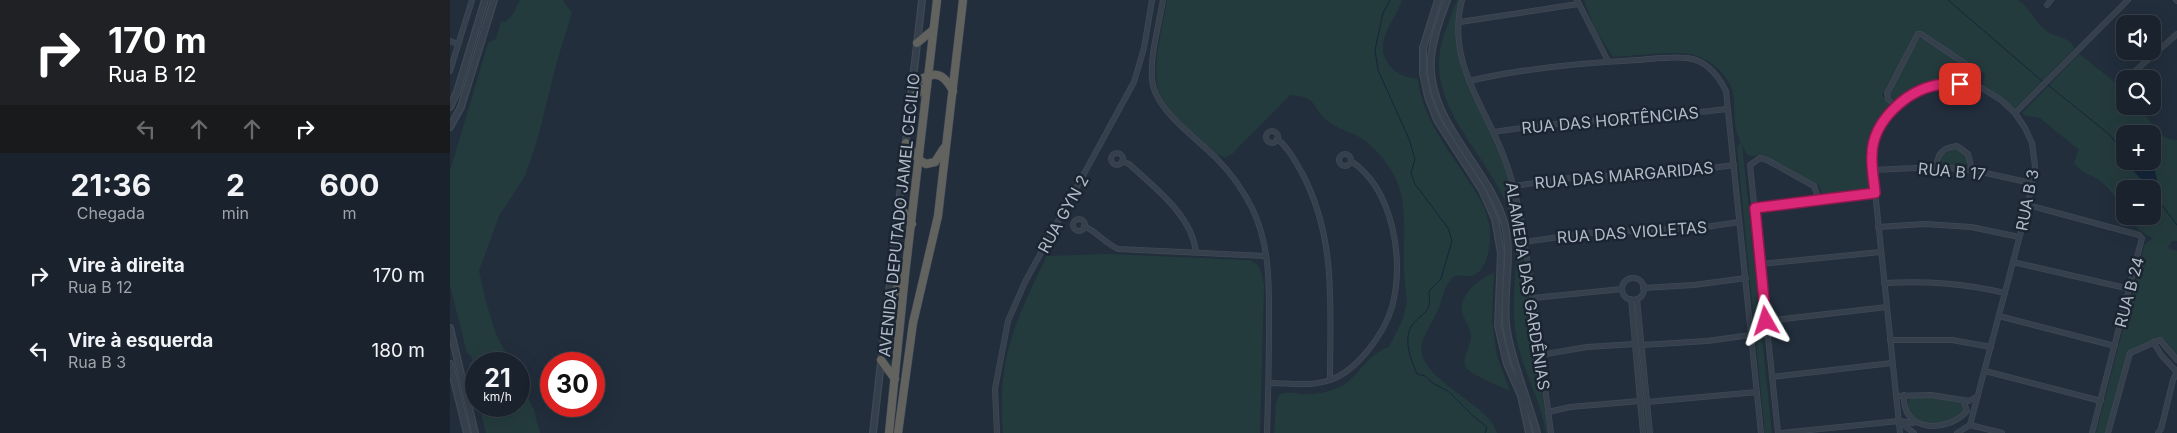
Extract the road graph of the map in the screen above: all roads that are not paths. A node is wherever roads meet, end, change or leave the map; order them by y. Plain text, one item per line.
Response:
1 (472, 0) edge
2 (485, 0) edge
3 (494, 0) edge
4 (922, 0) edge
5 (938, 0) edge
6 (963, 0) edge
7 (1152, 0) edge
8 (1163, 0) edge
9 (1438, 0) edge
10 (1447, 0) edge
11 (1462, 0) edge
12 (2051, 0) edge
13 (2128, 0) edge
14 (1578, 2) edge
15 (2047, 5) dead end
16 (1460, 22) junction
17 (933, 30) junction
18 (2177, 34) edge
19 (450, 41) edge
20 (917, 43) junction
21 (458, 44) junction
22 (1608, 61) junction
23 (2136, 70) edge
24 (450, 71) edge
25 (928, 75) junction
26 (1469, 81) junction
27 (912, 84) junction
28 (1976, 85) junction
29 (927, 86) junction
30 (953, 91) junction
31 (910, 99) junction
32 (1895, 106) junction
33 (450, 107) edge
34 (1727, 109) junction
35 (2015, 113) junction
36 (450, 127) edge
37 (1494, 132) junction
38 (1277, 139) dead end
39 (906, 143) junction
40 (946, 144) junction
41 (919, 160) junction
42 (1122, 161) dead end
43 (1351, 161) dead end
44 (1734, 165) junction
45 (1936, 167) junction
46 (1872, 170) junction
47 (1972, 170) junction
48 (2032, 183) junction
49 (1514, 186) junction
50 (1875, 193) junction
51 (1818, 200) junction
52 (2028, 204) junction
53 (899, 206) junction
54 (1755, 208) junction
55 (1740, 222) junction
56 (912, 224) junction
57 (1084, 226) dead end
58 (1878, 227) junction
59 (2019, 237) junction
60 (1524, 242) junction
61 (1196, 252) junction
62 (1881, 252) junction
63 (1266, 256) junction
64 (2013, 262) junction
65 (1761, 264) junction
66 (904, 275) junction
67 (1746, 278) junction
68 (1884, 283) junction
69 (1644, 288) junction
70 (1622, 289) junction
71 (2130, 289) junction
72 (2005, 293) junction
73 (1532, 298) junction
74 (1630, 299) junction
75 (1637, 299) junction
76 (1887, 307) junction
77 (886, 310) junction
78 (1999, 316) junction
79 (1766, 321) junction
80 (450, 328) edge
81 (1751, 335) junction
82 (1890, 340) junction
83 (2153, 342) junction
84 (1635, 344) junction
85 (1642, 345) junction
86 (2115, 346) junction
87 (1991, 348) junction
88 (1540, 355) junction
89 (881, 360) junction
90 (2177, 360) edge
91 (1892, 363) junction
92 (450, 364) edge
93 (1985, 371) junction
94 (2177, 372) edge
95 (1772, 377) junction
96 (895, 379) junction
97 (1330, 380) junction
98 (1269, 383) junction
99 (1757, 392) junction
100 (1904, 395) junction
101 (1896, 396) junction
102 (1978, 396) junction
103 (1963, 400) junction
104 (2101, 401) junction
105 (1640, 402) junction
106 (1647, 402) junction
107 (1548, 412) junction
108 (1898, 422) junction
109 (1913, 423) junction
110 (1970, 425) junction
111 (1946, 430) dead end
112 (1932, 432) edge
113 (467, 433) edge
114 (475, 433) edge
115 (873, 433) edge
116 (889, 433) edge
117 (898, 433) edge
118 (997, 433) edge
119 (1267, 433) edge
120 (1529, 433) edge
121 (1536, 433) edge
122 (1551, 433) edge
123 (1643, 433) edge
124 (1650, 433) edge
125 (1761, 433) edge
126 (1780, 433) edge
127 (1900, 433) edge
128 (1914, 433) edge
129 (1957, 433) edge
130 (2002, 433) edge
131 (2092, 433) edge
132 (2108, 433) edge
133 (2158, 433) edge

1 - 21 street
2 - 33 street
3 - 36 street
4 - 20 street
5 - 17 highway, AVENIDA DEPUTADO JAMEL CECILIO
6 - 30 highway, AVENIDA DEPUTADO JAMEL CECILIO
7 - 118 street, RUA GYN 2
8 - 63 street
9 - 120 street
10 - 121 street
11 - 16 street, ALAMEDA DAS GARDÊNIAS
12 - 15 street
13 - 35 street
14 - 16 street
14 - 22 street
16 - 26 street, ALAMEDA DAS GARDÊNIAS
17 - 20 highway
17 - 25 highway, AVENIDA DEPUTADO JAMEL CECILIO
18 - 23 street
19 - 21 street
20 - 27 street
21 - 24 street
22 - 26 street
22 - 34 street
25 - 27 highway
25 - 29 highway, AVENIDA DEPUTADO JAMEL CECILIO
25 - 30 highway
26 - 37 street, ALAMEDA DAS GARDÊNIAS
27 - 31 street
28 - 32 street, RUA B 3
28 - 32 street
28 - 35 street, RUA B 3
29 - 31 highway
29 - 41 highway, AVENIDA DEPUTADO JAMEL CECILIO
30 - 40 highway, AVENIDA DEPUTADO JAMEL CECILIO
31 - 39 street
32 - 46 street, RUA B 3
34 - 37 street, RUA DAS HORTÊNCIAS
34 - 44 street
35 - 48 street, RUA B 3
37 - 49 street, ALAMEDA DAS GARDÊNIAS
38 - 97 street
39 - 41 highway
39 - 53 street
40 - 41 highway
40 - 117 highway, AVENIDA DEPUTADO JAMEL CECILIO
41 - 56 highway, AVENIDA DEPUTADO JAMEL CECILIO
42 - 61 street
43 - 97 street
44 - 49 street, RUA DAS MARGARIDAS
44 - 55 street
45 - 46 street, RUA B 17
45 - 47 street, RUA B 17
45 - 47 street
46 - 50 street, RUA B 3
47 - 48 street, RUA B 17
48 - 52 street, RUA B 3
49 - 60 street, ALAMEDA DAS GARDÊNIAS
50 - 51 street
50 - 58 street, RUA B 3
51 - 54 street
51 - 54 street
52 - 59 street, RUA B 3
52 - 71 street, RUA B 24
53 - 56 highway
53 - 77 street
54 - 65 street
55 - 60 street, RUA DAS VIOLETAS
55 - 67 street
56 - 66 highway, AVENIDA DEPUTADO JAMEL CECILIO
57 - 61 street
58 - 59 street
58 - 62 street, RUA B 3
59 - 64 street, RUA B 3
60 - 73 street, ALAMEDA DAS GARDÊNIAS
61 - 63 street
62 - 65 street
62 - 68 street, RUA B 3
63 - 98 street
64 - 71 street
64 - 72 street, RUA B 3
65 - 79 street
66 - 77 highway
66 - 96 highway, AVENIDA DEPUTADO JAMEL CECILIO
67 - 69 street
67 - 81 street
68 - 72 street
68 - 76 street, RUA B 3
69 - 70 street
69 - 75 street
70 - 73 street
70 - 74 street
71 - 86 street, RUA B 24
72 - 78 street, RUA B 3
73 - 88 street, ALAMEDA DAS GARDÊNIAS
74 - 75 street
74 - 84 street
75 - 85 street
76 - 79 street
76 - 82 street, RUA B 3
77 - 89 street
78 - 86 street
78 - 87 street, RUA B 3
79 - 95 street
80 - 114 street
81 - 85 street
81 - 99 street
82 - 87 street
82 - 91 street, RUA B 3
83 - 90 street
83 - 94 street
83 - 132 street
84 - 88 street
84 - 105 street
85 - 106 street
86 - 104 street, RUA B 24
87 - 93 street, RUA B 3
88 - 107 street, ALAMEDA DAS GARDÊNIAS
89 - 96 highway
89 - 115 street
91 - 95 street
91 - 101 street, RUA B 3
92 - 113 street
93 - 102 street, RUA B 3
93 - 104 street
94 - 133 street
95 - 126 street
96 - 116 highway, AVENIDA DEPUTADO JAMEL CECILIO
97 - 98 street
98 - 119 street
99 - 106 street
99 - 125 street
100 - 101 street
100 - 103 street
100 - 109 street
101 - 108 street, RUA B 3
102 - 103 street
102 - 110 street, RUA B 3
103 - 111 street
104 - 131 street, RUA B 24
105 - 107 street
105 - 123 street
106 - 124 street
107 - 122 street, ALAMEDA DAS GARDÊNIAS
108 - 109 street
108 - 126 street
108 - 127 street, RUA B 3
108 - 128 street
109 - 112 street
110 - 129 street
110 - 130 street

